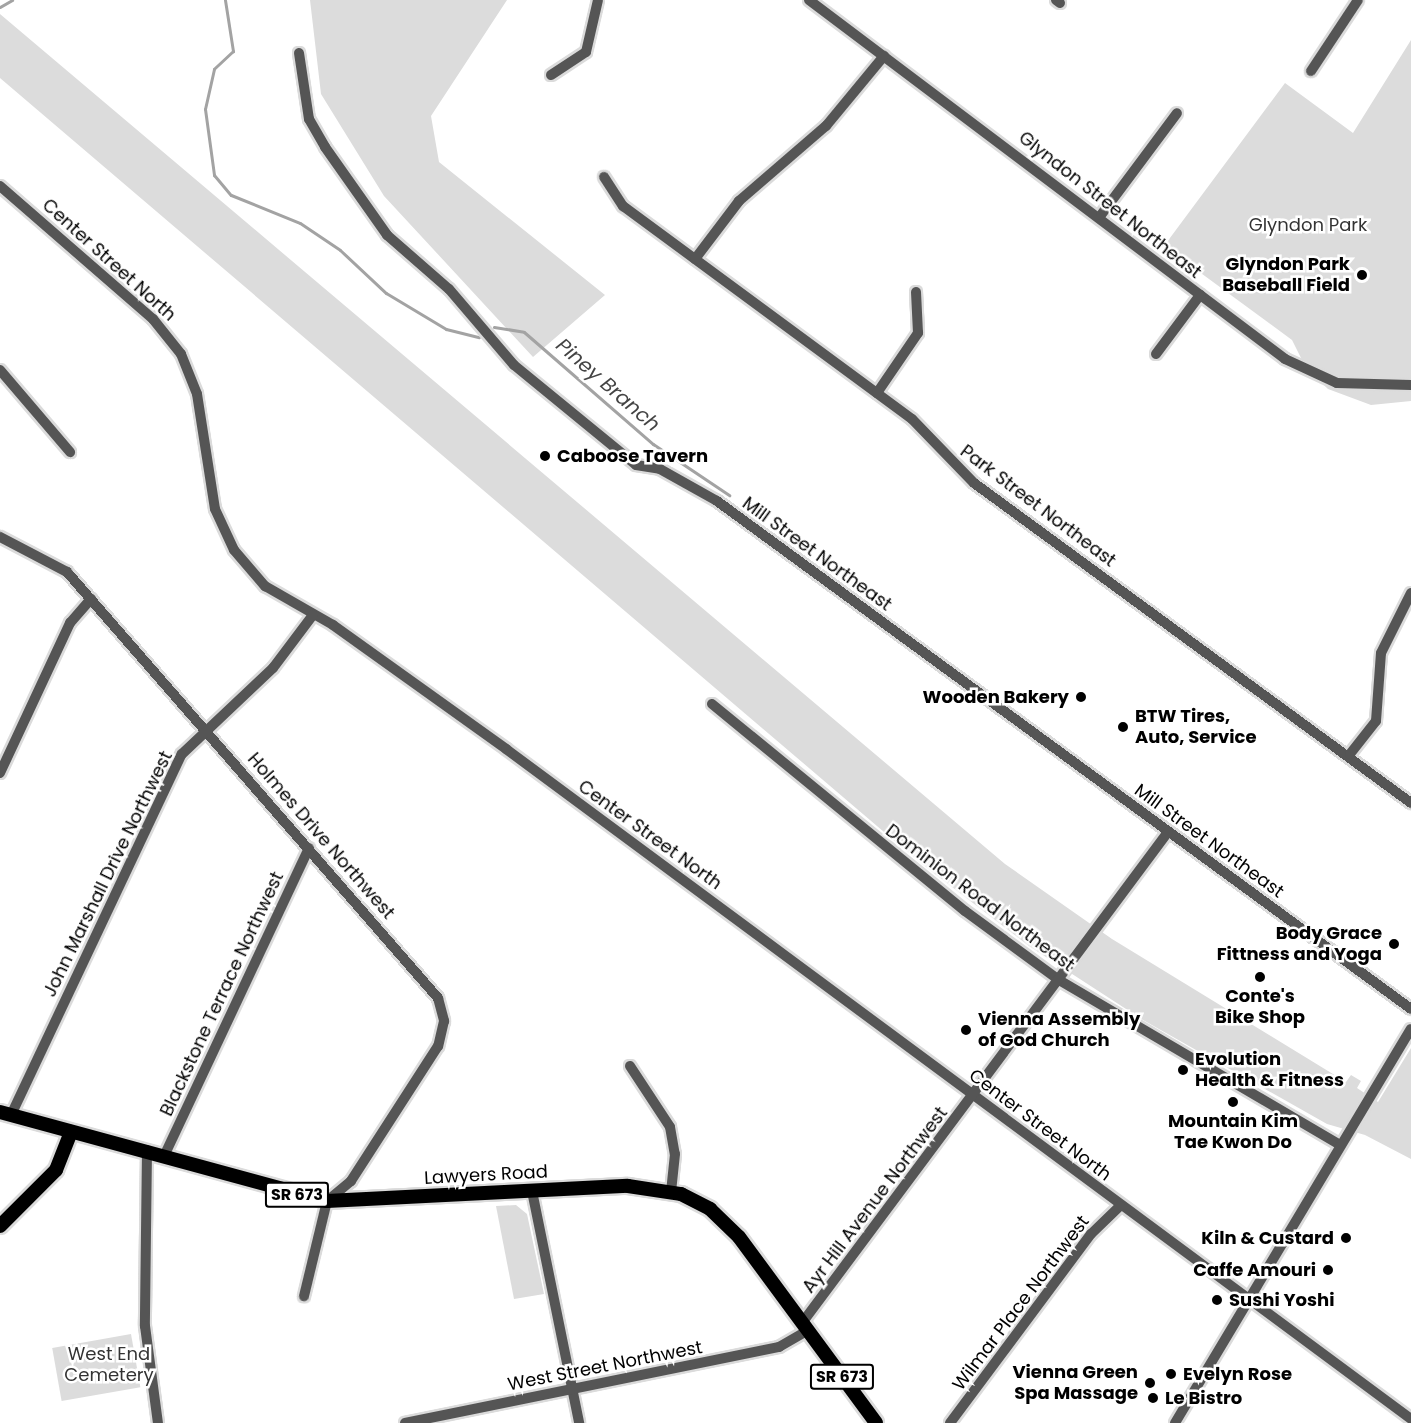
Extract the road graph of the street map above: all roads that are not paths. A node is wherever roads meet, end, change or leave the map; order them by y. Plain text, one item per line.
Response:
1 (598, 0) edge
2 (809, 0) edge
3 (1358, 0) edge
4 (299, 53) dead end
5 (884, 56) junction
6 (1311, 70) dead end
7 (551, 75) dead end
8 (1177, 113) dead end
9 (604, 177) dead end
10 (0, 186) edge
11 (1101, 215) junction
12 (695, 259) junction
13 (915, 292) dead end
14 (1200, 295) junction
15 (1156, 354) dead end
16 (0, 370) edge
17 (1411, 385) edge
18 (877, 393) junction
19 (70, 452) dead end
20 (0, 537) edge
21 (1411, 593) edge
22 (92, 598) junction
23 (313, 615) junction
24 (712, 704) dead end
25 (205, 729) junction
26 (1350, 754) junction
27 (0, 773) edge
28 (1411, 803) edge
29 (1168, 832) junction
30 (309, 848) junction
31 (1059, 980) junction
32 (1411, 1009) edge
33 (1411, 1029) edge
34 (630, 1066) dead end
35 (974, 1097) junction
36 (5, 1114) edge
37 (70, 1132) junction
38 (1340, 1145) junction
39 (147, 1150) junction
40 (165, 1154) junction
41 (532, 1191) junction
42 (671, 1191) junction
43 (327, 1201) junction
44 (1120, 1206) junction
45 (0, 1226) edge
46 (304, 1296) dead end
47 (1248, 1299) junction
48 (804, 1327) junction
49 (572, 1391) junction
50 (1411, 1419) edge
51 (158, 1423) edge
52 (405, 1423) edge
53 (579, 1423) edge
54 (876, 1423) edge
55 (950, 1423) edge
56 (1175, 1423) edge

1 - 7 street
2 - 5 street, Glyndon Street Northeast
3 - 6 street
4 - 29 street, Mill Street Northeast
5 - 11 street, Glyndon Street Northeast
5 - 12 street
8 - 11 street
9 - 12 street, Park Street Northeast
10 - 23 street, Center Street North
11 - 14 street, Glyndon Street Northeast
12 - 18 street, Park Street Northeast
13 - 18 street
14 - 15 street
14 - 17 street, Glyndon Street Northeast
16 - 19 street
18 - 26 street, Park Street Northeast
20 - 22 street, Holmes Drive Northwest
21 - 26 street
22 - 25 street, Holmes Drive Northwest
22 - 27 street
23 - 25 street, John Marshall Drive Northwest
23 - 35 street, Center Street North
24 - 31 street, Dominion Road Northeast
25 - 30 street, Holmes Drive Northwest
25 - 36 street, John Marshall Drive Northwest
26 - 28 street, Park Street Northeast
29 - 31 street, Ayr Hill Avenue Northwest
29 - 32 street, Mill Street Northeast
30 - 40 street, Blackstone Terrace Northwest
30 - 43 street, Holmes Drive Northwest
31 - 35 street, Ayr Hill Avenue Northwest
31 - 38 street, Dominion Road Northeast
33 - 38 street
34 - 42 street
35 - 44 street, Center Street North
35 - 48 street, Ayr Hill Avenue Northwest
36 - 37 main road, Lawyers Road / SR 673
37 - 39 main road, Lawyers Road / SR 673
37 - 45 main road
38 - 47 street
39 - 40 main road, Lawyers Road / SR 673
39 - 51 street
40 - 43 main road, Lawyers Road / SR 673
41 - 42 main road, Lawyers Road / SR 673
41 - 43 main road, Lawyers Road / SR 673
41 - 49 street
42 - 48 main road, Lawyers Road / SR 673
43 - 46 street
44 - 47 street, Center Street North
44 - 55 street, Wilmar Place Northwest
47 - 50 street, Center Street North
47 - 56 street
48 - 49 street, West Street Northwest
48 - 54 main road, Lawyers Road / SR 673
49 - 52 street, West Street Northwest
49 - 53 street

